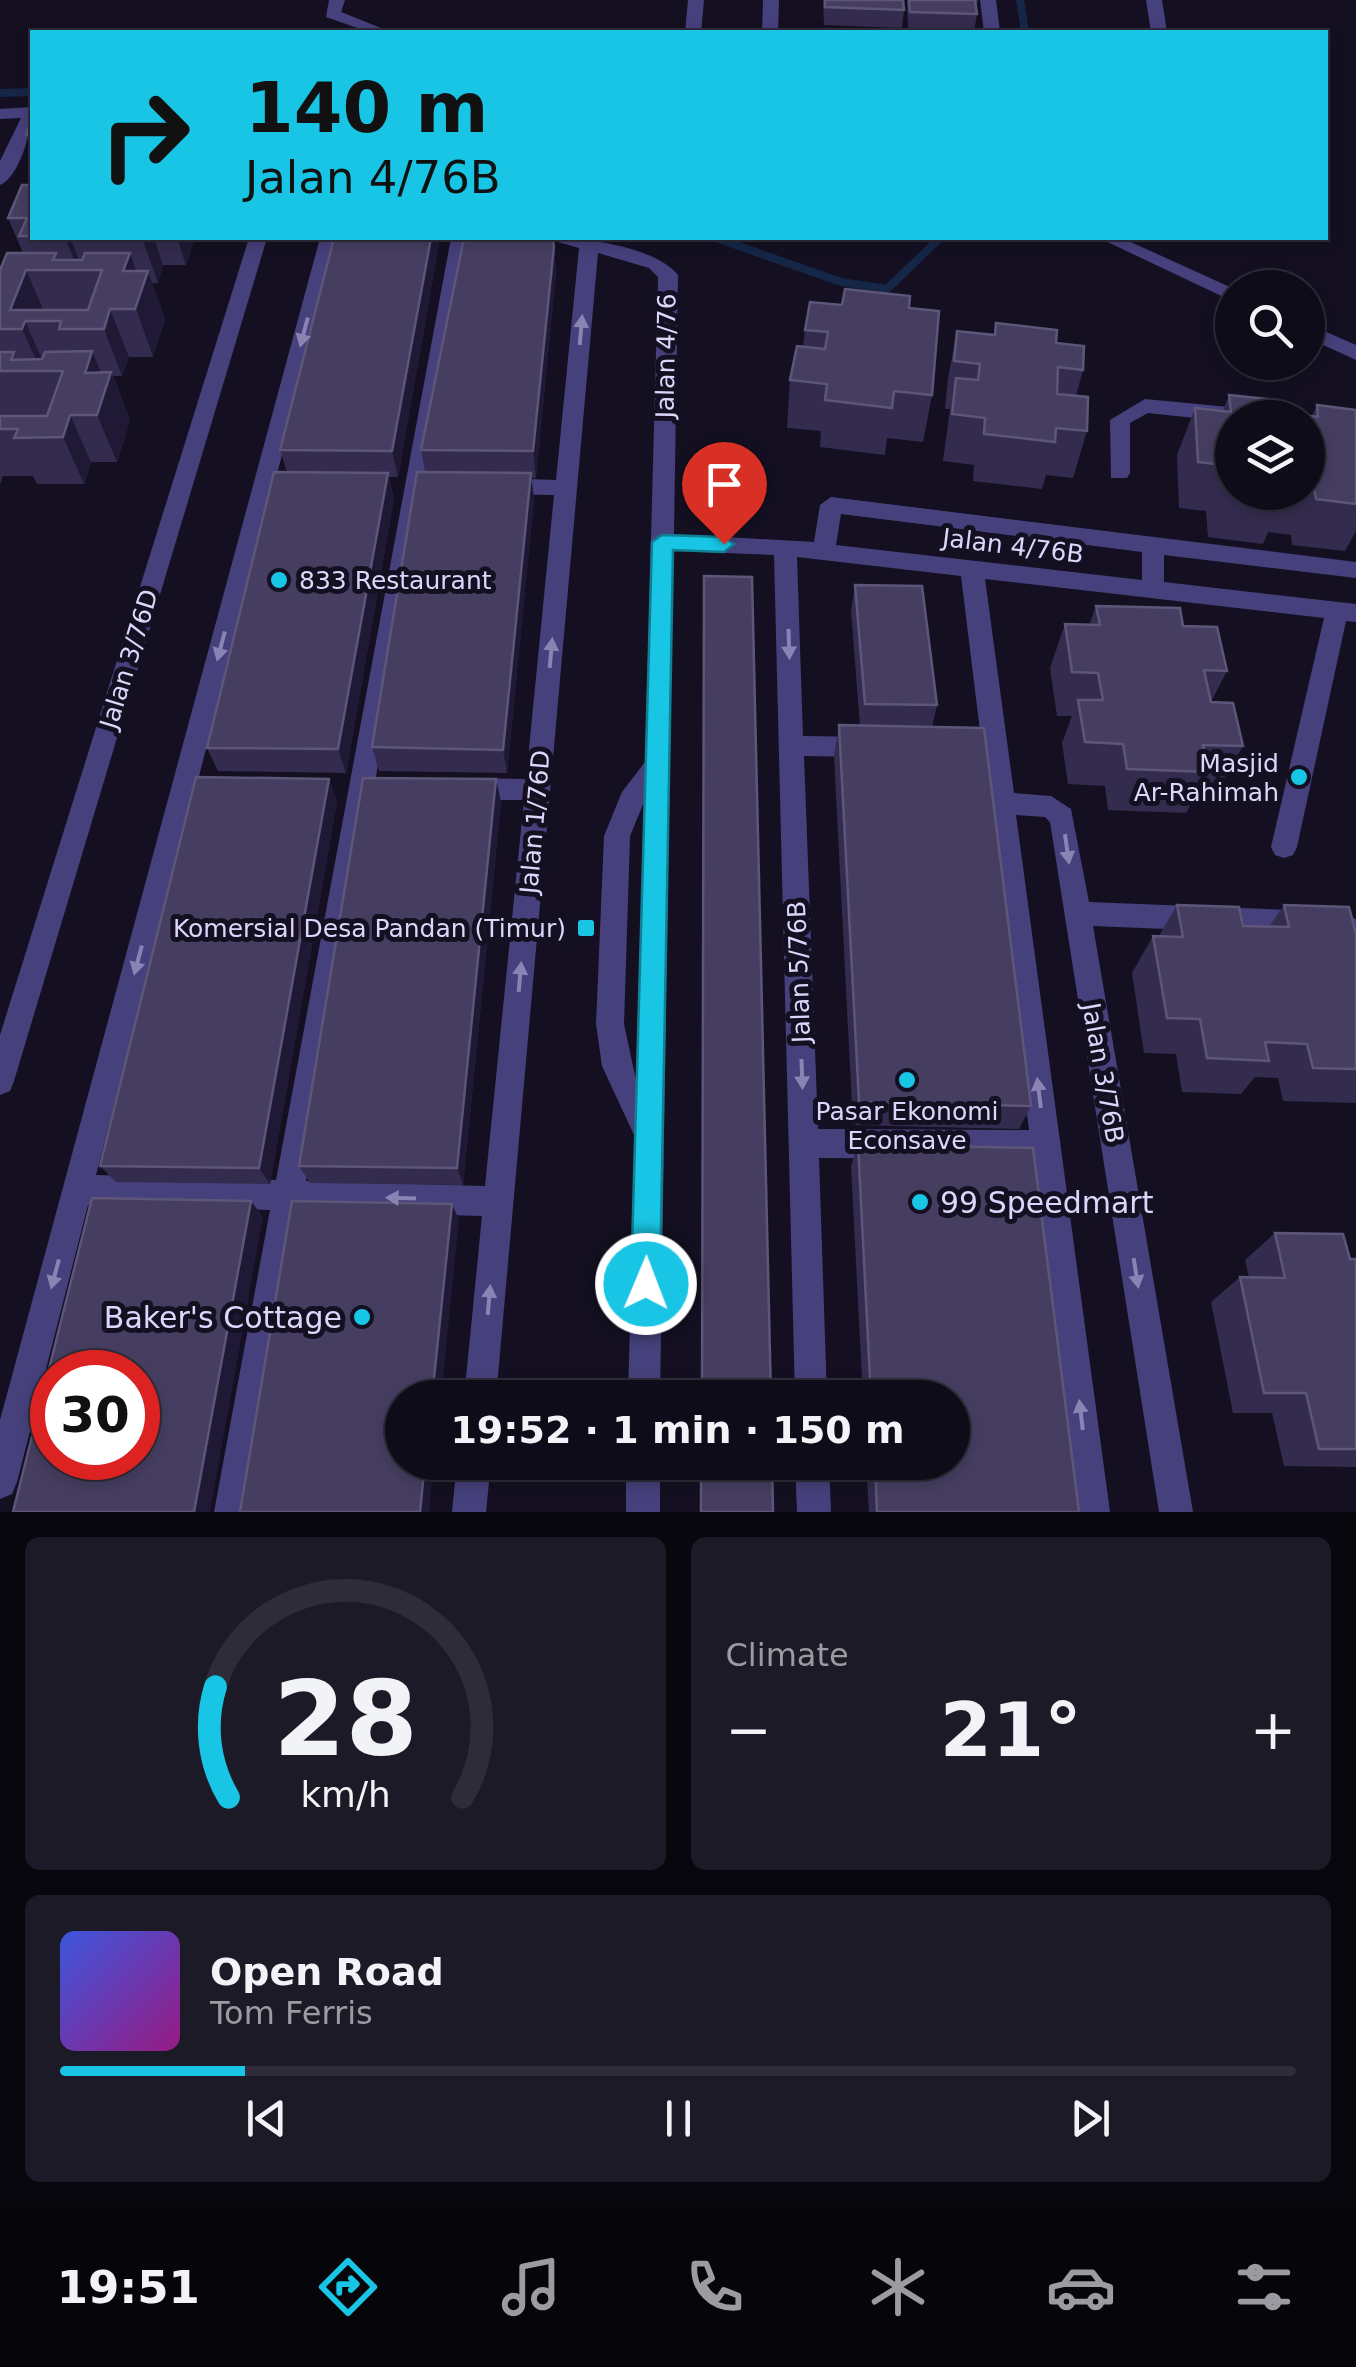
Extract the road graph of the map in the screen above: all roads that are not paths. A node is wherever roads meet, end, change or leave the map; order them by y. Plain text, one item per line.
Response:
1 (337, 0) edge
2 (696, 0) edge
3 (771, 0) edge
4 (988, 0) edge
5 (1154, 0) edge
6 (377, 30) edge
7 (693, 30) edge
8 (769, 30) edge
9 (992, 30) edge
10 (1159, 30) edge
11 (30, 112) edge
12 (0, 114) edge
13 (30, 116) edge
14 (0, 180) edge
15 (257, 240) edge
16 (329, 240) edge
17 (460, 240) edge
18 (643, 240) edge
19 (1112, 240) edge
20 (577, 242) edge
21 (632, 257) junction
22 (1215, 287) edge
23 (1325, 338) edge
24 (1356, 353) edge
25 (1215, 413) edge
26 (1119, 474) dead end
27 (472, 486) edge
28 (566, 488) junction
29 (662, 542) junction
30 (1153, 545) junction
31 (786, 547) junction
32 (824, 551) junction
33 (972, 568) junction
34 (1356, 570) edge
35 (1153, 590) junction
36 (1347, 612) edge
37 (792, 746) junction
38 (884, 748) edge
39 (657, 765) junction
40 (439, 788) edge
41 (538, 790) junction
42 (1001, 803) junction
43 (1284, 847) dead end
44 (1076, 912) junction
45 (1356, 931) edge
46 (0, 1081) edge
47 (648, 1132) junction
48 (804, 1144) junction
49 (1046, 1145) junction
50 (77, 1190) junction
51 (288, 1195) junction
52 (498, 1201) junction
53 (482, 1380) edge
54 (644, 1380) edge
55 (811, 1380) edge
56 (472, 1480) edge
57 (644, 1480) edge
58 (813, 1480) edge
59 (0, 1482) edge
60 (231, 1512) edge
61 (469, 1512) edge
62 (643, 1512) edge
63 (814, 1512) edge
64 (1093, 1512) edge
65 (1176, 1512) edge

1 - 6 street
2 - 7 street
3 - 8 street
4 - 9 street
5 - 10 street
11 - 12 street
13 - 14 street
15 - 46 street, Jalan 3/76D
16 -> 50 street
17 - 51 street
18 - 21 street
19 - 22 street
20 - 21 street
28 -> 20 street, Jalan 1/76D
21 - 29 street, Jalan 4/76
23 - 24 street
25 - 26 street
27 - 28 street
41 -> 28 street, Jalan 1/76D
29 - 31 street, Jalan 4/76B
29 - 39 street, Jalan 4/76
30 - 32 street
30 - 34 street
30 - 35 street
31 - 32 street, Jalan 4/76B
31 -> 37 street, Jalan 5/76B
32 - 33 street, Jalan 4/76B
33 - 35 street, Jalan 4/76B
33 - 42 street
35 - 36 street, Jalan 4/76B
36 - 43 street
37 - 38 street
37 -> 48 street, Jalan 5/76B
39 - 47 street, Jalan 4/76
39 - 47 street
40 - 41 street
52 -> 41 street, Jalan 1/76D
42 -> 44 street, Jalan 3/76B
49 -> 42 street
44 - 45 street
44 -> 65 street, Jalan 3/76B
47 - 54 street, Jalan 4/76
48 - 49 street
48 - 55 street, Jalan 5/76B
64 -> 49 street
50 - 51 street
50 -> 59 street
52 -> 51 street
51 - 60 street
53 -> 52 street, Jalan 1/76D
56 - 61 street
57 - 62 street
58 - 63 street

